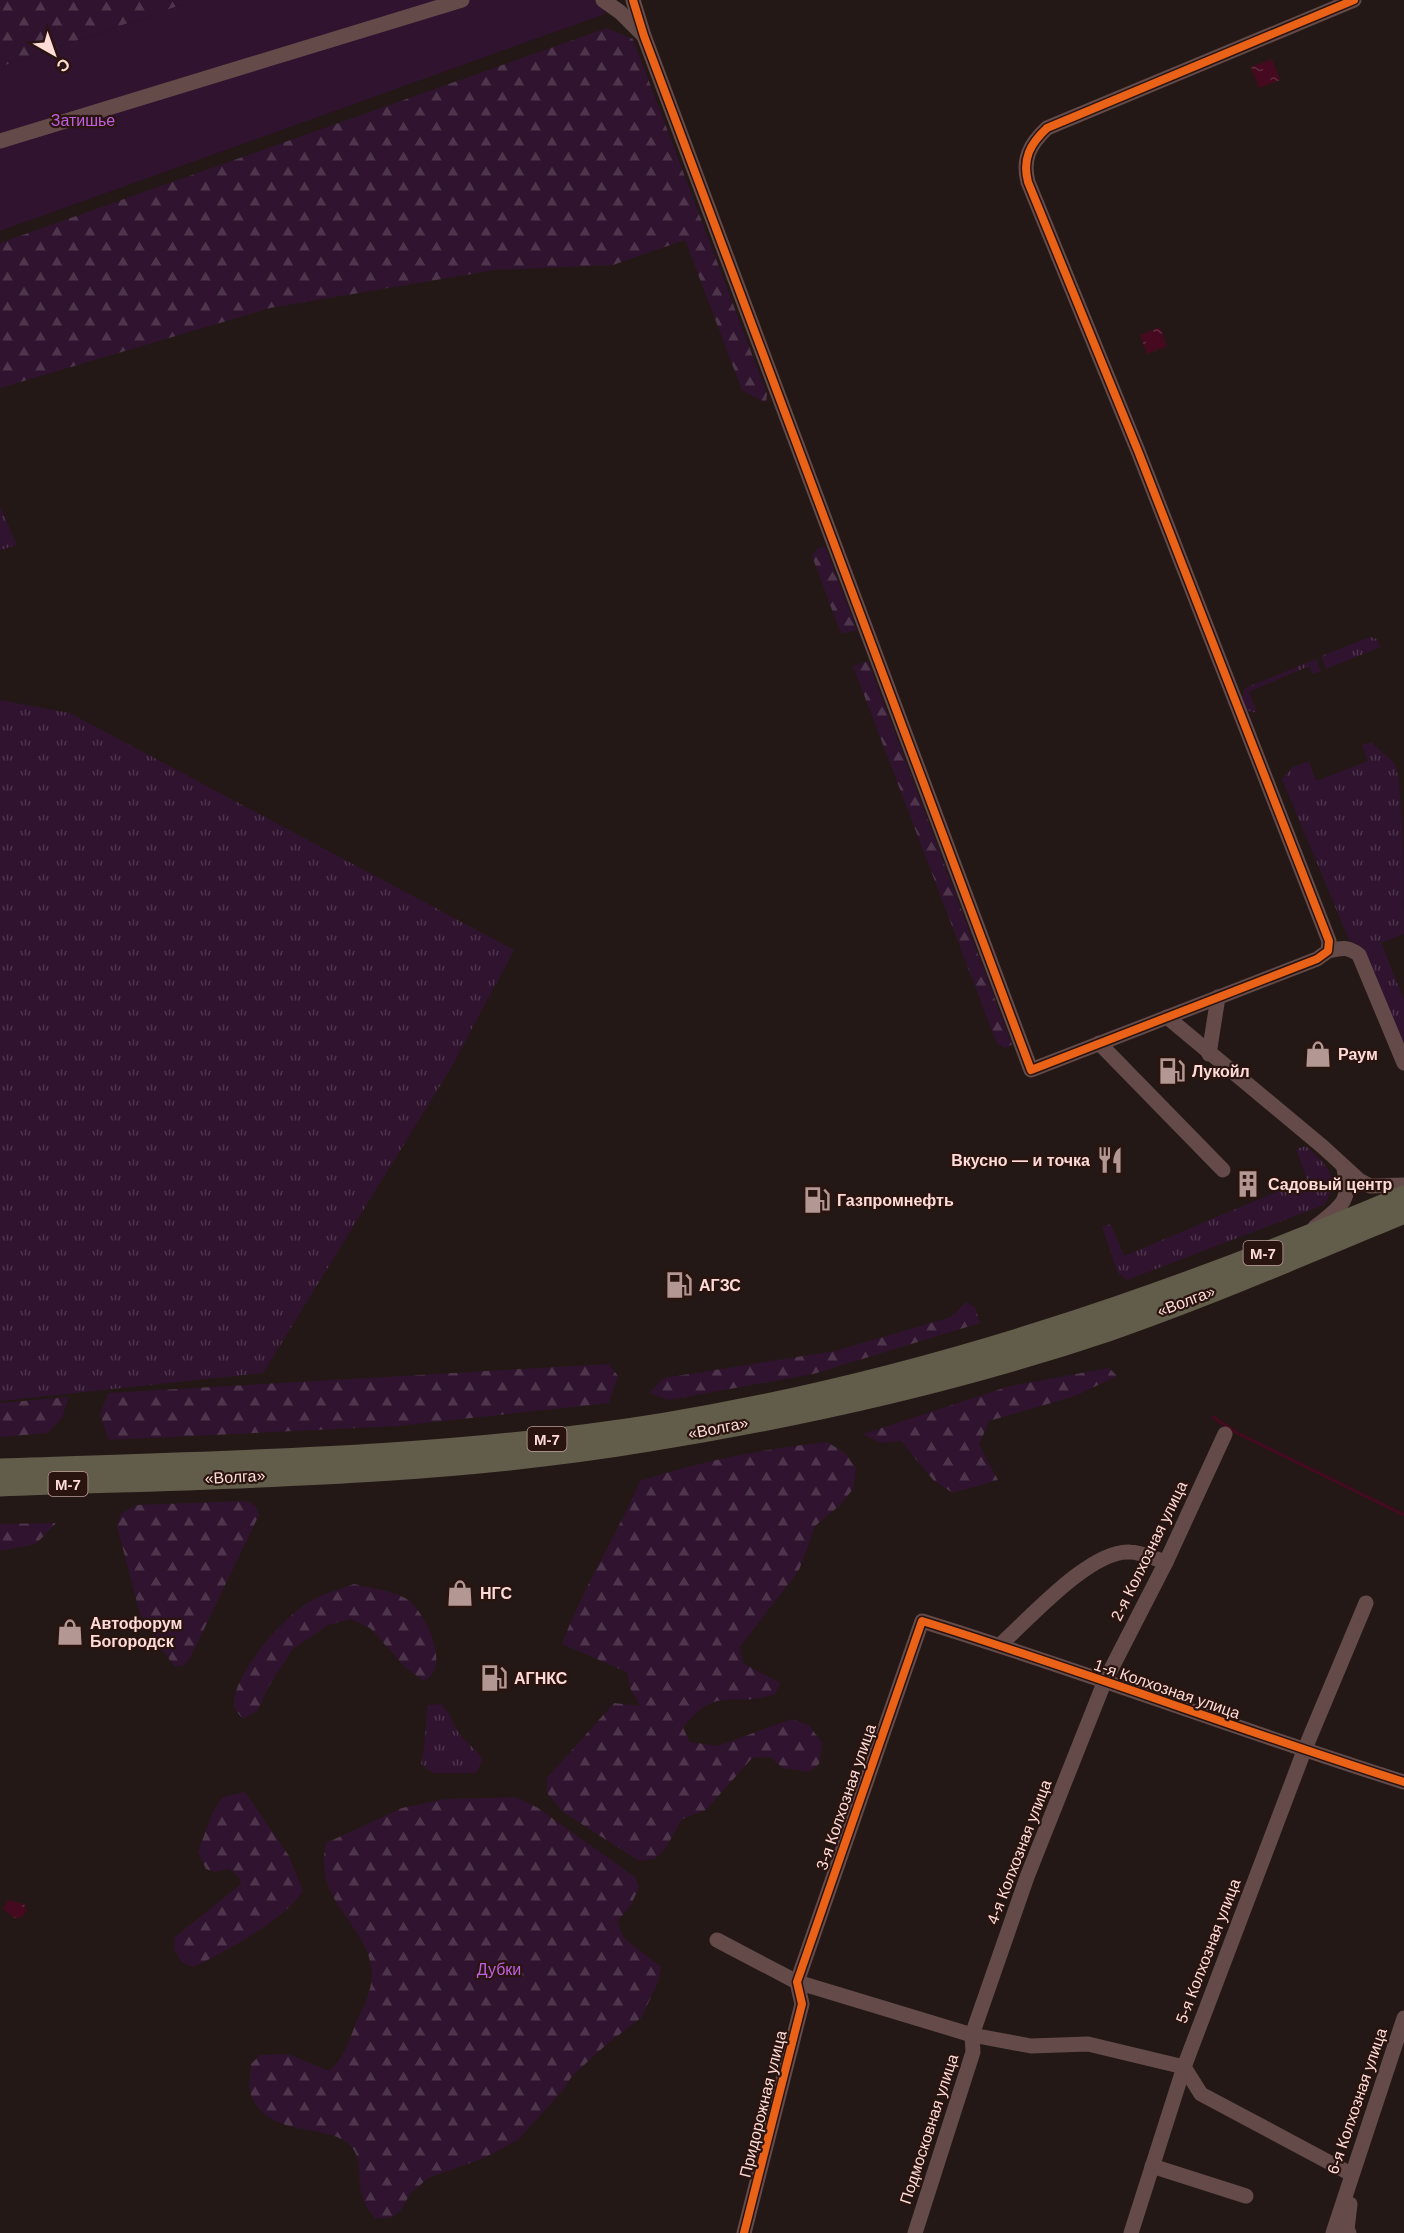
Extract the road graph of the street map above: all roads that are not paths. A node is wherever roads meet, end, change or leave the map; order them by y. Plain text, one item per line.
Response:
1 (462, 0) edge
2 (603, 0) edge
3 (633, 0) edge
4 (1354, 0) edge
5 (644, 36) junction
6 (0, 141) edge
7 (1328, 951) junction
8 (1218, 997) junction
9 (1167, 1017) junction
10 (1099, 1043) junction
11 (1209, 1054) junction
12 (1404, 1063) edge
13 (1344, 1169) junction
14 (1223, 1170) dead end
15 (1404, 1185) edge
16 (1404, 1196) edge
17 (1404, 1214) edge
18 (1300, 1239) junction
19 (1226, 1434) dead end
20 (0, 1469) edge
21 (0, 1486) edge
22 (1166, 1562) junction
23 (1366, 1603) dead end
24 (922, 1621) joint
25 (1000, 1645) junction
26 (1104, 1683) junction
27 (1304, 1751) junction
28 (1404, 1782) edge
29 (717, 1940) dead end
30 (797, 1982) junction
31 (1404, 2018) edge
32 (972, 2035) junction
33 (1184, 2067) junction
34 (1152, 2166) junction
35 (1351, 2174) junction
36 (1246, 2196) dead end
37 (1345, 2196) junction
38 (744, 2233) edge
39 (915, 2233) edge
40 (1131, 2233) edge
41 (1333, 2233) edge
42 (1349, 2233) edge

1 - 6 street
2 - 5 street
3 - 5 street
4 - 7 street
5 - 10 street
7 - 8 street
7 - 12 street
8 - 9 street
8 - 11 street
9 - 10 street
9 - 11 street
10 - 14 street
11 - 13 street
13 - 15 street
13 - 18 street
16 - 18 highway, «Волга» / М-7
17 - 21 highway, «Волга» / М-7
18 - 20 highway, «Волга» / М-7
19 - 22 street, 2-я Колхозная улица
22 - 25 street
22 - 26 street, 2-я Колхозная улица
23 - 27 street, 5-я Колхозная улица
24 - 25 street, 1-я Колхозная улица
24 - 30 street, 3-я Колхозная улица
25 - 26 street, 1-я Колхозная улица
26 - 27 street, 1-я Колхозная улица
26 - 32 street, 4-я Колхозная улица
27 - 28 street, 1-я Колхозная улица
27 - 33 street, 5-я Колхозная улица
29 - 30 street
30 - 32 street
30 - 38 street, Придорожная улица
31 - 35 street, 6-я Колхозная улица
32 - 33 street
32 - 39 street, Подмосковная улица
33 - 34 street, 5-я Колхозная улица
33 - 35 street
34 - 36 street
34 - 40 street, 5-я Колхозная улица
35 - 37 street, 6-я Колхозная улица
37 - 41 street, 6-я Колхозная улица
37 - 42 street

